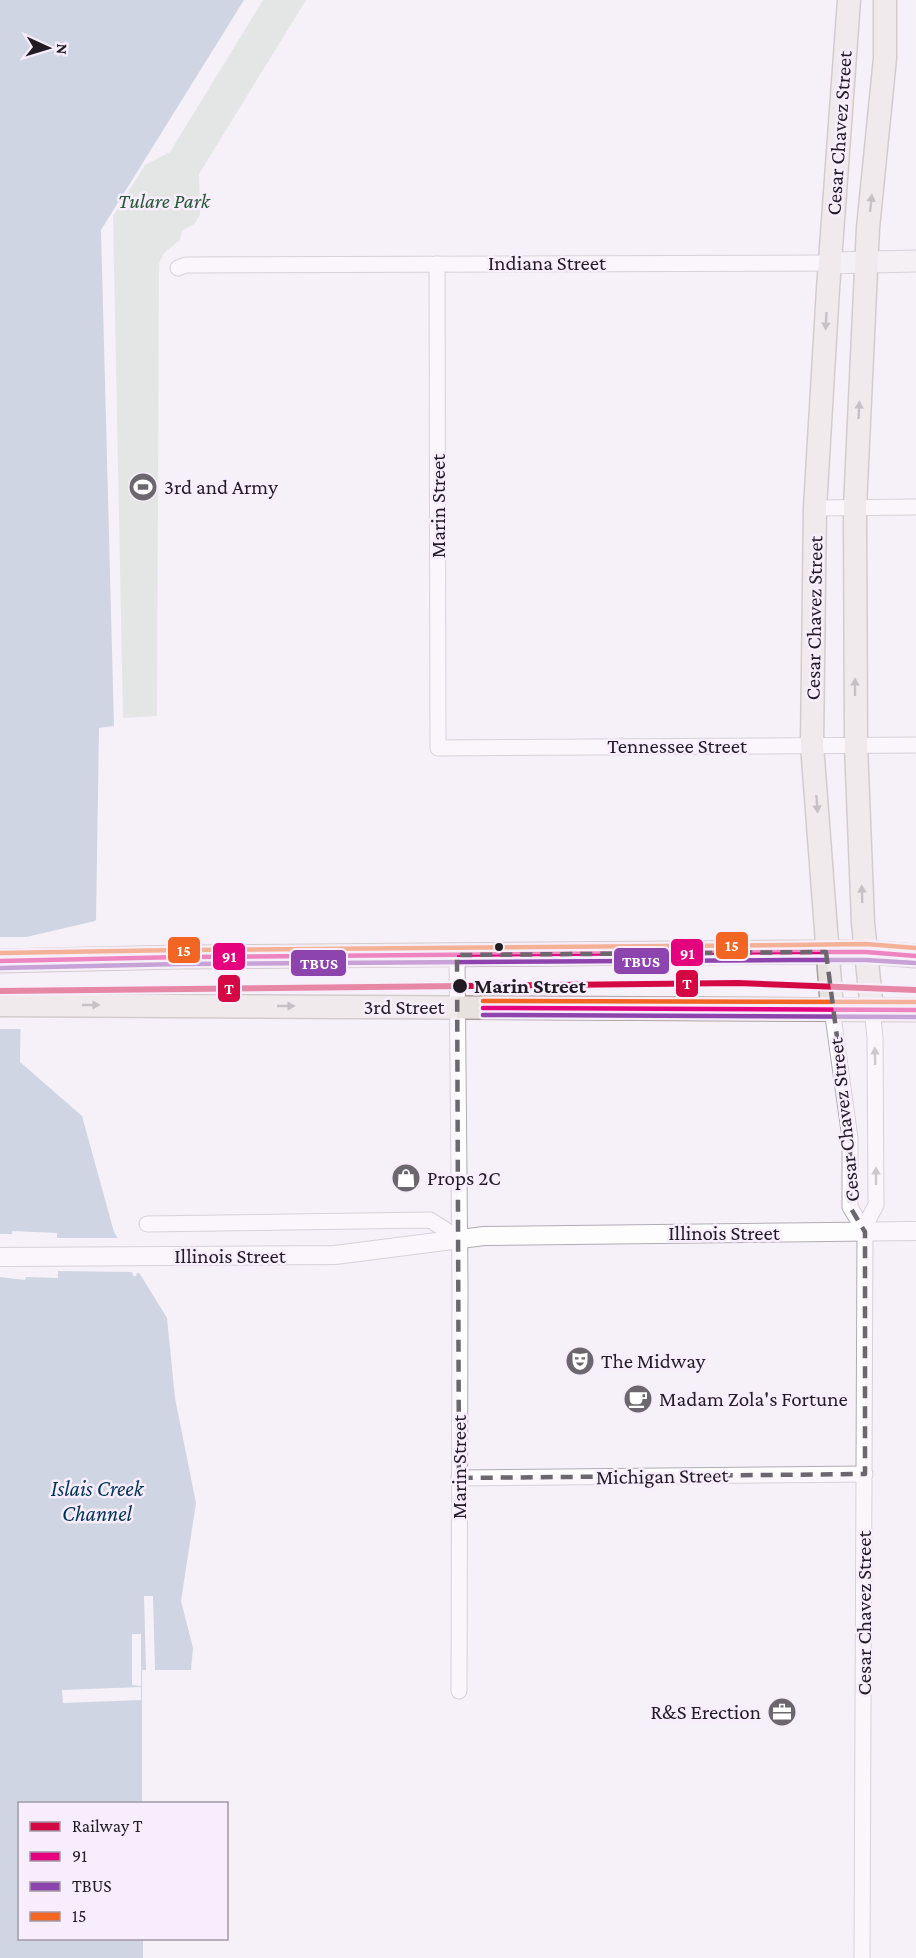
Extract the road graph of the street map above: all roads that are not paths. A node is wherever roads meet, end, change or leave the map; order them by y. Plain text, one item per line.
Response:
1 (849, 0) edge
2 (885, 0) edge
3 (893, 0) edge
4 (885, 58) junction
5 (866, 261) junction
6 (916, 261) edge
7 (830, 263) junction
8 (437, 264) junction
9 (178, 268) dead end
10 (855, 507) junction
11 (916, 507) edge
12 (815, 508) junction
13 (916, 745) edge
14 (812, 746) junction
15 (856, 746) junction
16 (438, 748) joint
17 (826, 952) junction
18 (866, 952) junction
19 (457, 955) junction
20 (916, 956) edge
21 (0, 961) edge
22 (0, 1005) edge
23 (458, 1007) junction
24 (832, 1009) junction
25 (872, 1010) junction
26 (916, 1010) edge
27 (147, 1224) dead end
28 (916, 1231) edge
29 (865, 1232) junction
30 (460, 1239) junction
31 (0, 1257) edge
32 (864, 1474) junction
33 (459, 1478) junction
34 (459, 1691) dead end
35 (862, 1958) edge

1 - 7 main road, Cesar Chavez Street
2 - 4 main road, Cesar Chavez Street
3 - 4 main road
5 -> 4 main road, Cesar Chavez Street
5 - 6 main road, Indiana Street
5 - 7 main road, Indiana Street
10 -> 5 main road, Cesar Chavez Street
7 - 8 street, Indiana Street
7 -> 12 main road, Cesar Chavez Street
8 - 9 street, Indiana Street
8 - 16 street, Marin Street
10 - 11 street
10 - 12 street
15 -> 10 main road, Cesar Chavez Street
12 - 14 main road, Cesar Chavez Street
13 - 15 street, Tennessee Street
14 - 15 street, Tennessee Street
14 - 16 street, Tennessee Street
14 -> 17 main road, Cesar Chavez Street
18 -> 15 main road, Cesar Chavez Street
17 - 18 main road
17 - 19 main road
17 - 24 main road, Cesar Chavez Street
18 - 20 main road
18 - 25 main road, Cesar Chavez Street
19 - 21 main road
19 - 23 street, Marin Street
22 -> 23 main road, 3rd Street
23 - 24 main road, 3rd Street
23 - 30 street, Marin Street
24 - 25 main road, 3rd Street
24 - 29 street, Cesar Chavez Street
25 - 26 main road, 3rd Street
29 -> 25 street, Cesar Chavez Street
27 - 30 street, Illinois Street
28 - 29 street, Illinois Street
29 - 30 street, Illinois Street
29 - 32 street, Cesar Chavez Street
30 - 31 street, Illinois Street
30 - 33 street, Marin Street
32 - 33 street, Michigan Street
32 - 35 street, Cesar Chavez Street
33 - 34 street, Marin Street

